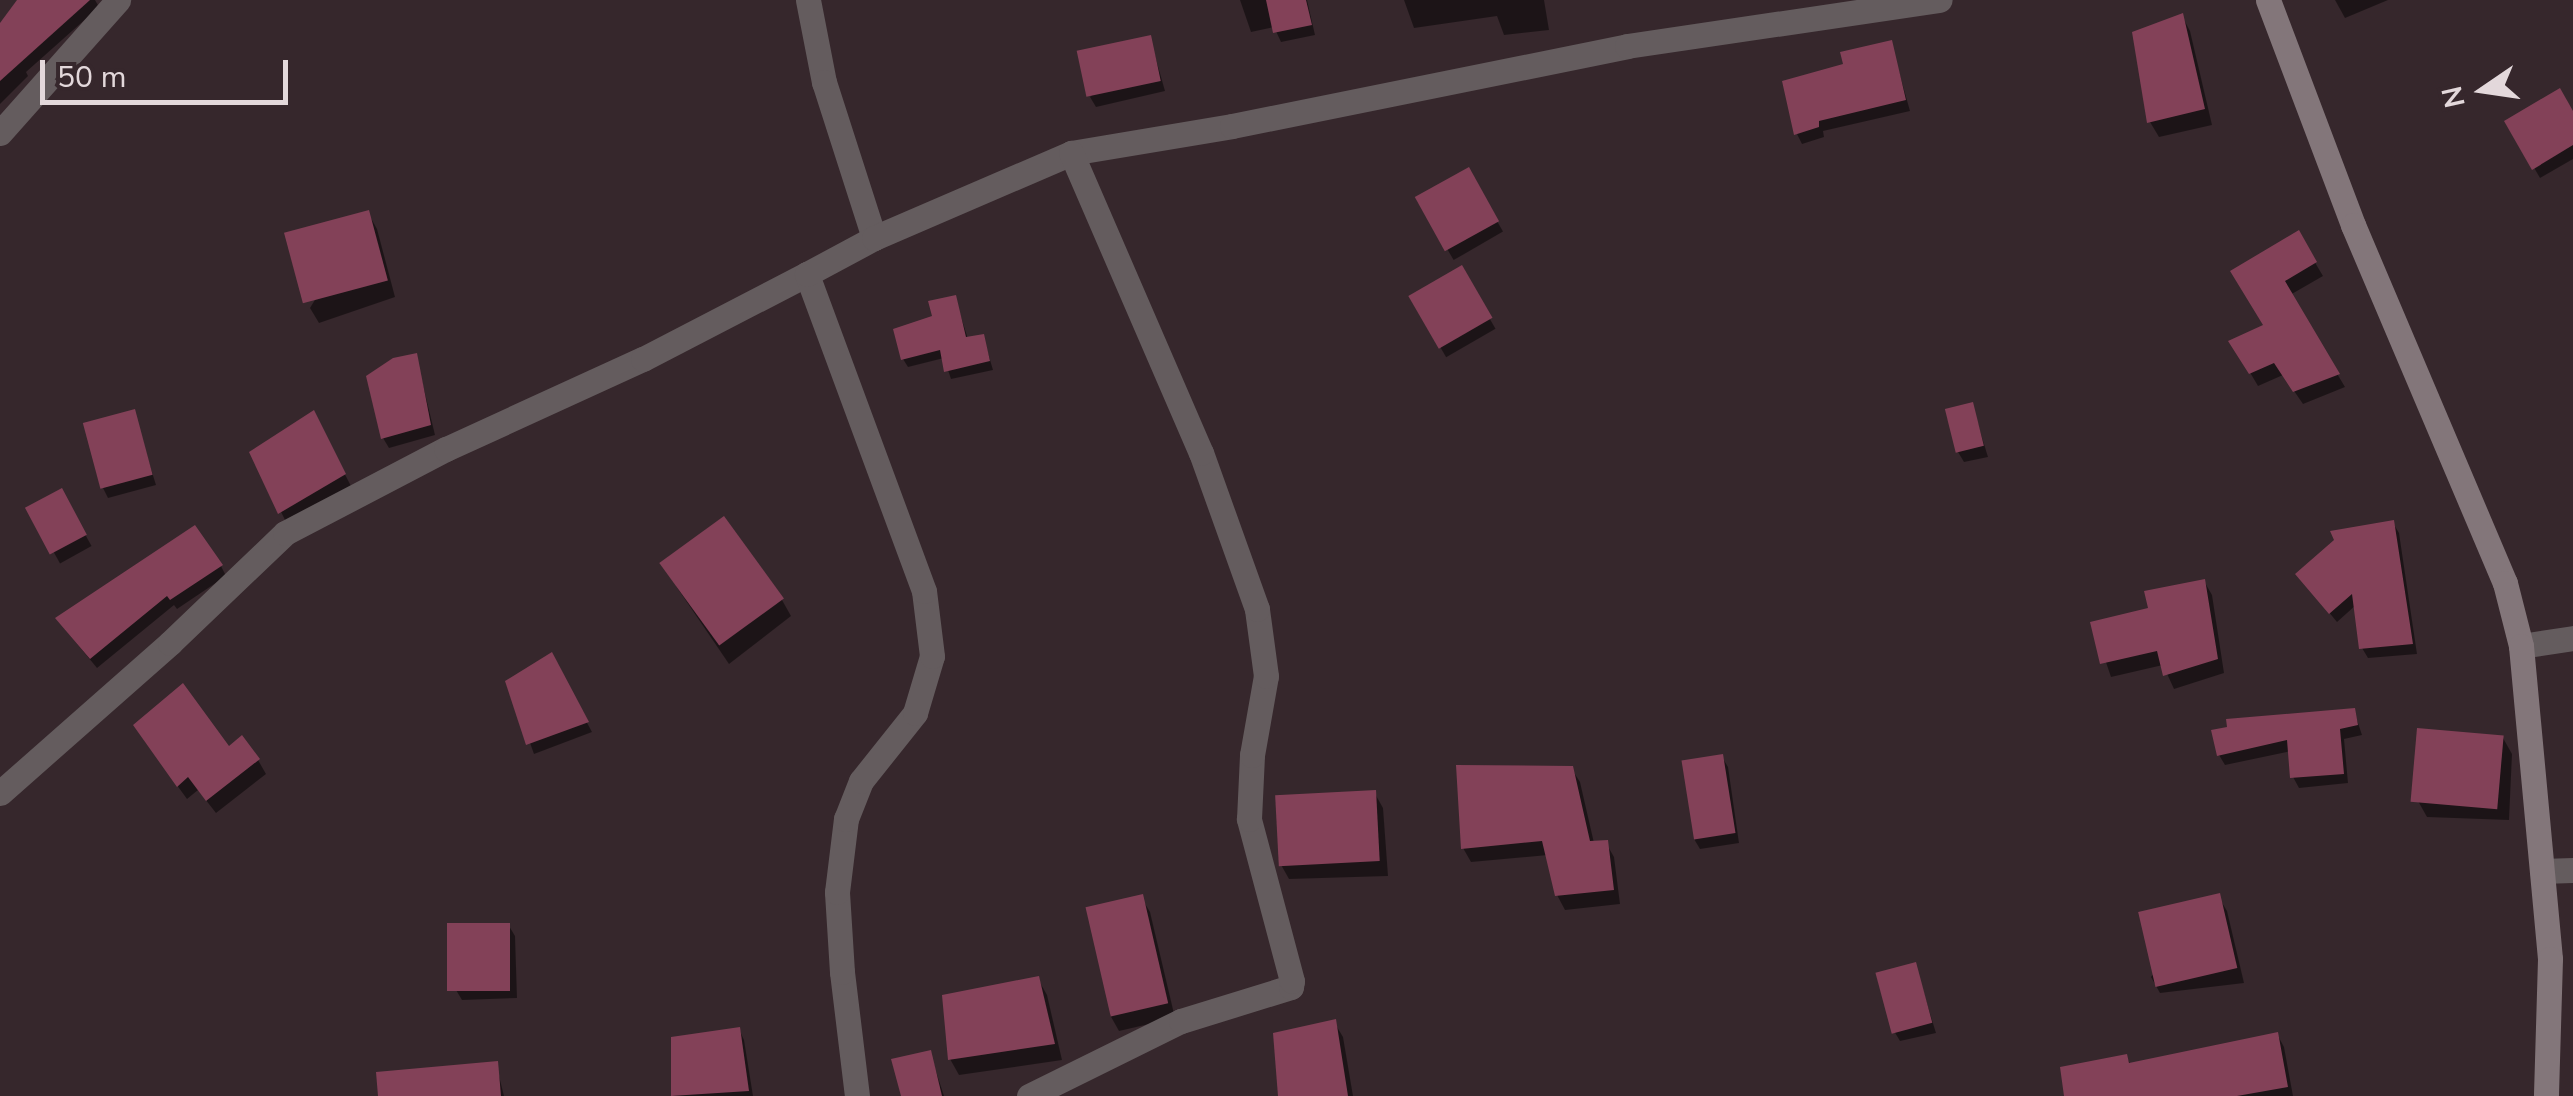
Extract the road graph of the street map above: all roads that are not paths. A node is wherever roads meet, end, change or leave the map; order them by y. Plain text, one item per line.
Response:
1 (118, 0) edge
2 (808, 0) edge
3 (1940, 0) edge
4 (2268, 0) edge
5 (0, 133) edge
6 (1070, 153) junction
7 (874, 238) junction
8 (807, 274) junction
9 (2573, 638) edge
10 (2521, 646) junction
11 (0, 792) edge
12 (2573, 870) edge
13 (2542, 872) junction
14 (857, 1096) edge
15 (1029, 1096) edge
16 (2546, 1096) edge

1 - 5 street
2 - 7 street
3 - 6 street
4 - 10 street
6 - 7 street
6 - 15 street
7 - 8 street
8 - 11 street
8 - 14 street
9 - 10 street
10 - 13 street
12 - 13 street
13 - 16 street

